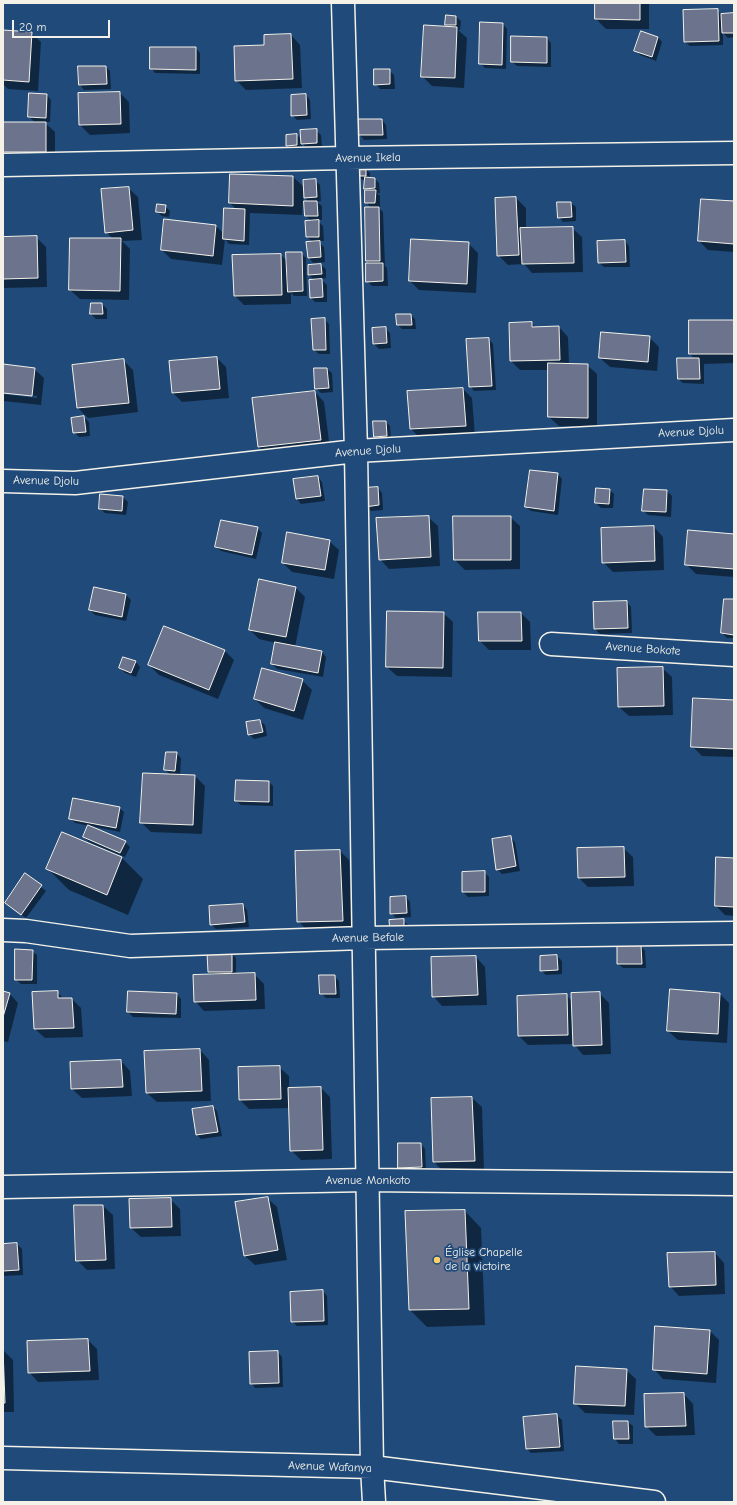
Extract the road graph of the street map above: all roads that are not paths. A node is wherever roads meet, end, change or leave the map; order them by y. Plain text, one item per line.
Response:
1 (343, 3) edge
2 (734, 153) edge
3 (348, 158) junction
4 (3, 165) edge
5 (734, 430) edge
6 (356, 451) junction
7 (3, 481) edge
8 (551, 644) dead end
9 (734, 655) edge
10 (3, 930) edge
11 (734, 933) edge
12 (363, 938) junction
13 (367, 1180) junction
14 (734, 1184) edge
15 (3, 1187) edge
16 (3, 1458) edge
17 (372, 1468) junction
18 (374, 1502) edge
19 (654, 1502) edge

1 - 3 street
2 - 3 street, Avenue Ikela
3 - 4 street, Avenue Ikela
3 - 6 street
5 - 6 street, Avenue Djolu
6 - 7 street, Avenue Djolu
6 - 12 street
8 - 9 street, Avenue Bokote
10 - 12 street, Avenue Befale
11 - 12 street, Avenue Befale
12 - 13 street
13 - 14 street, Avenue Monkoto
13 - 15 street, Avenue Monkoto
13 - 17 street
16 - 17 street, Avenue Wafanya
17 - 18 street
17 - 19 street, Avenue Wafanya

